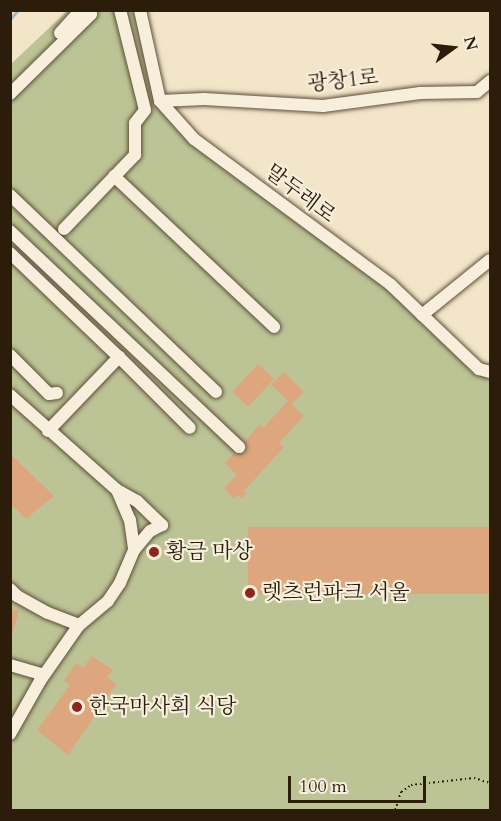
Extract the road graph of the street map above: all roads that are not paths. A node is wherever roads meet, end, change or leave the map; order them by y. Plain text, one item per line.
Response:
1 (76, 10) edge
2 (120, 10) edge
3 (140, 10) edge
4 (91, 12) edge
5 (490, 81) edge
6 (10, 82) edge
7 (10, 94) edge
8 (160, 101) junction
9 (114, 176) junction
10 (10, 195) edge
11 (64, 230) dead end
12 (10, 231) edge
13 (10, 253) edge
14 (490, 260) edge
15 (422, 315) junction
16 (274, 327) dead end
17 (10, 355) edge
18 (119, 357) junction
19 (490, 372) edge
20 (216, 392) dead end
21 (57, 393) dead end
22 (10, 395) edge
23 (190, 428) dead end
24 (48, 431) junction
25 (239, 447) dead end
26 (117, 490) junction
27 (134, 550) junction
28 (10, 589) edge
29 (80, 625) junction
30 (10, 665) edge
31 (44, 675) junction
32 (10, 734) edge

1 - 6 street
2 - 9 street
3 - 8 street, 말두레로
4 - 7 street
5 - 8 street, 광창1로
8 - 15 street, 말두레로
9 - 11 street
9 - 16 street
10 - 20 street
12 - 25 street
13 - 18 street
14 - 15 street
15 - 19 street, 말두레로
17 - 21 street
18 - 23 street
18 - 24 street
22 - 24 street
24 - 26 street
26 - 27 street
26 - 27 street
27 - 29 street
28 - 29 street
29 - 31 street
30 - 31 street
31 - 32 street

